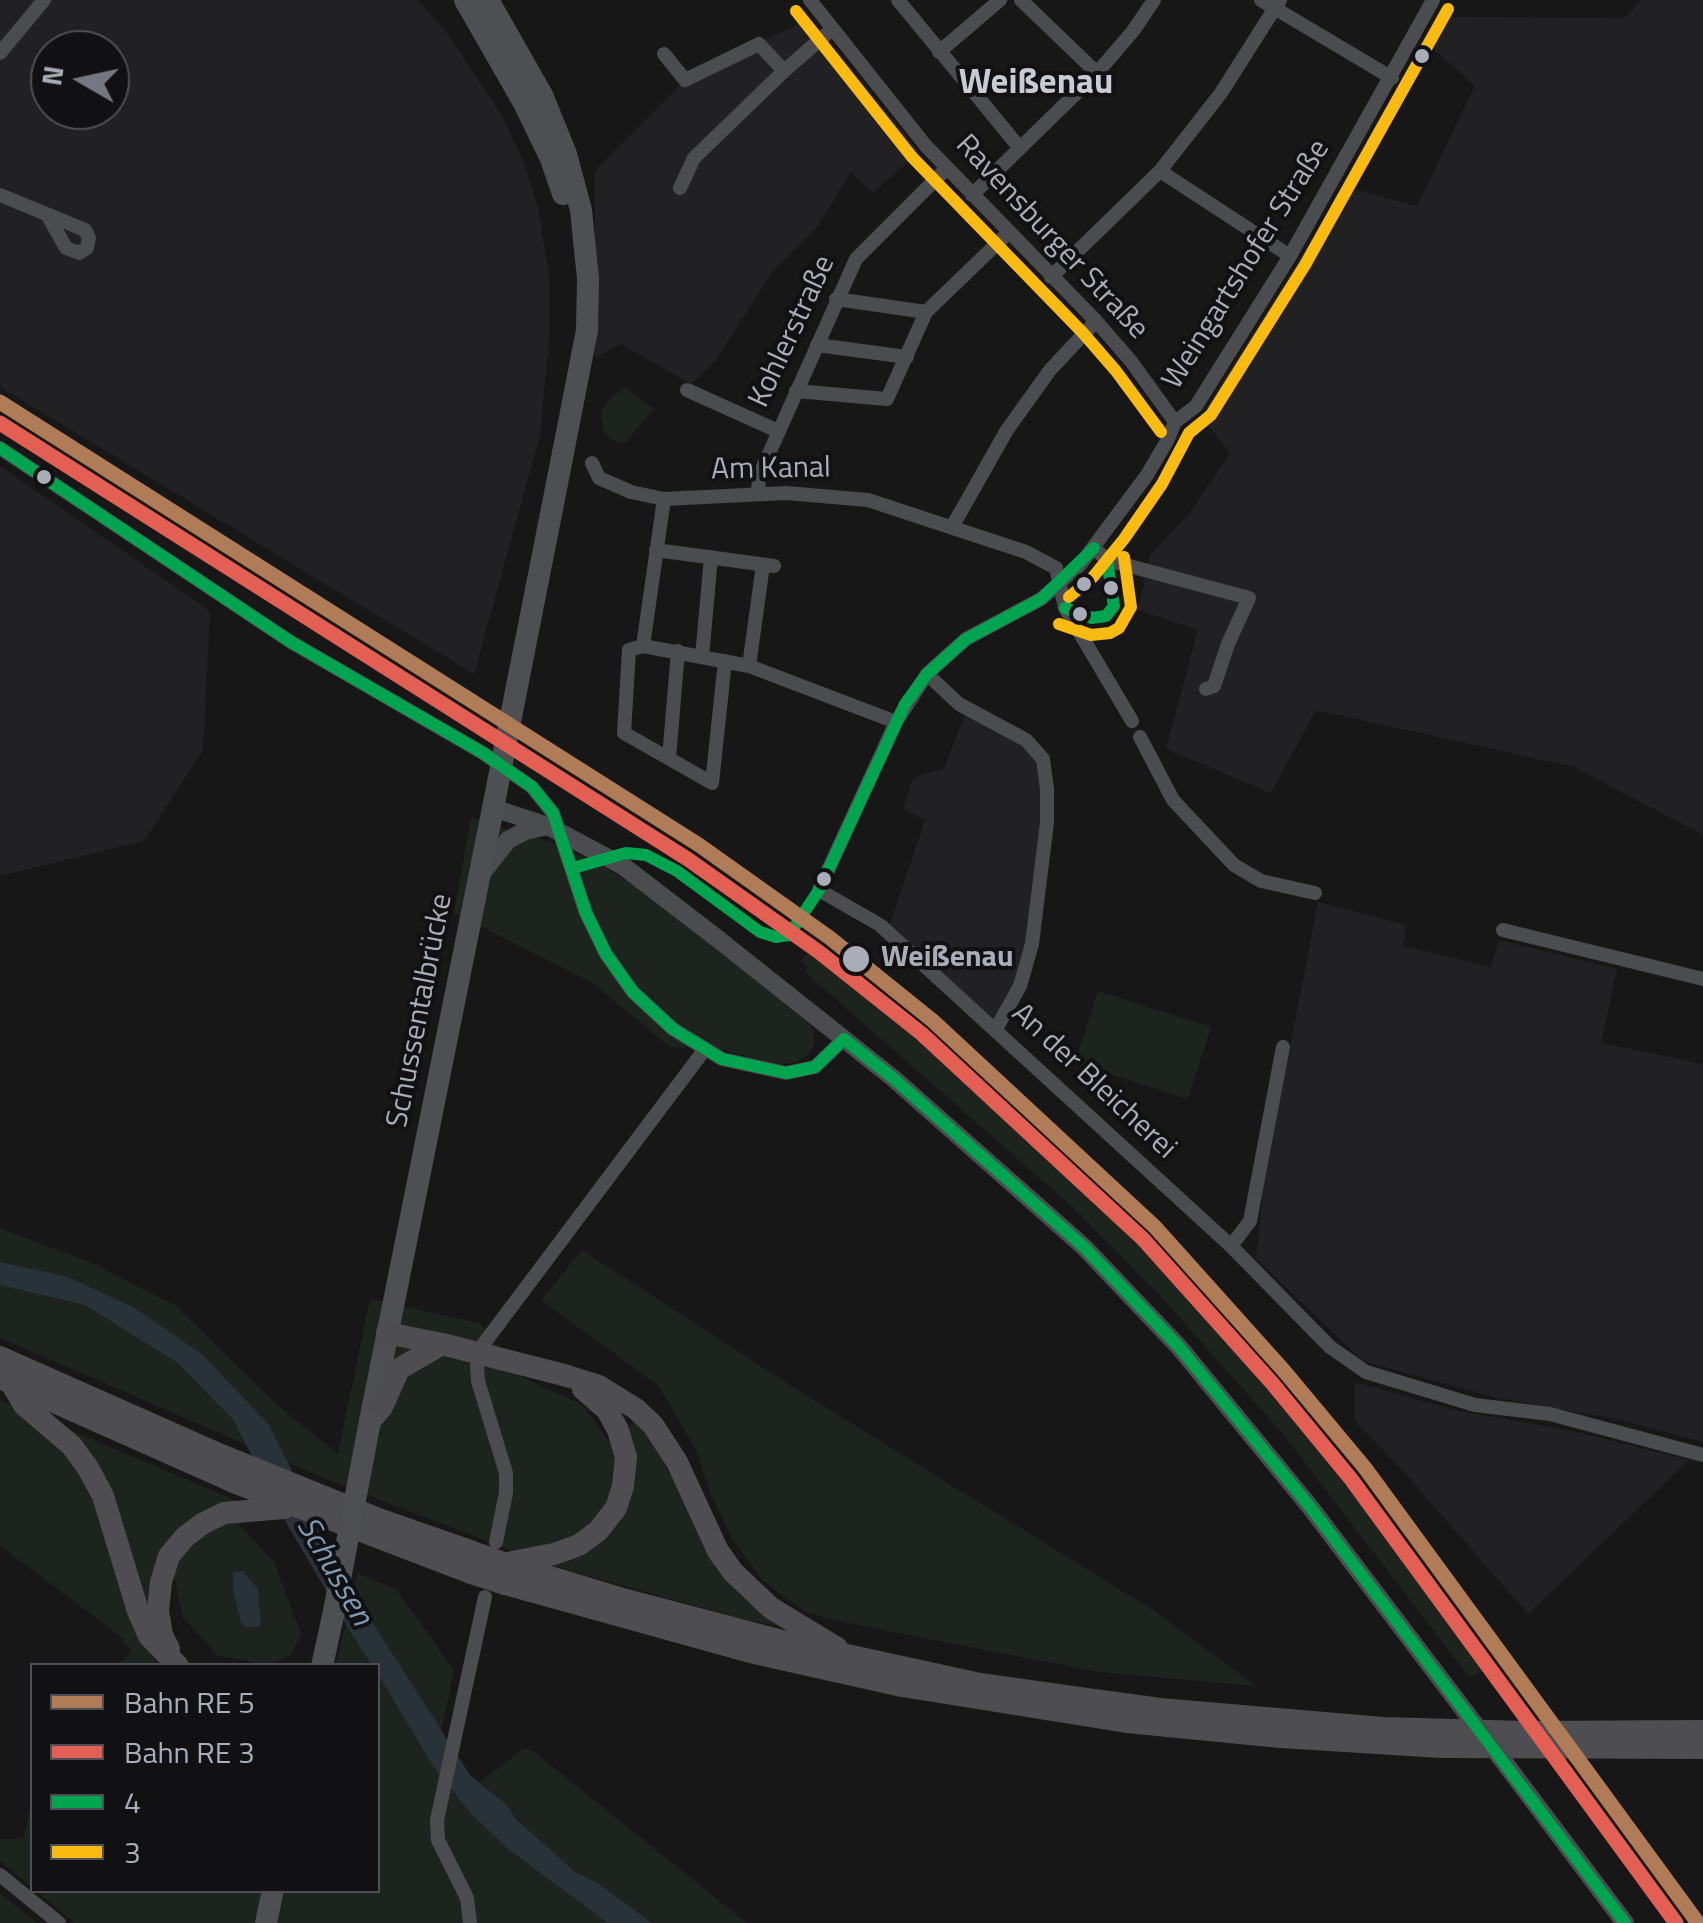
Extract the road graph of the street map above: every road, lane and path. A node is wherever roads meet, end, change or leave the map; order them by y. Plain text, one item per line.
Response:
1 (44, 0) edge
2 (465, 0) edge
3 (810, 0) edge
4 (898, 0) edge
5 (1000, 0) edge
6 (1021, 0) edge
7 (1154, 0) edge
8 (1260, 0) edge
9 (1433, 0) edge
10 (489, 1) edge
11 (1278, 4) edge
12 (831, 30) junction
13 (939, 52) junction
14 (0, 53) edge
15 (664, 54) dead end
16 (784, 71) junction
17 (1097, 73) junction
18 (1392, 78) junction
19 (1019, 147) junction
20 (947, 168) junction
21 (1160, 171) junction
22 (680, 188) dead end
23 (972, 194) junction
24 (0, 195) edge
25 (48, 216) dead end
26 (1008, 233) junction
27 (1290, 256) junction
28 (1051, 277) junction
29 (836, 298) junction
30 (926, 312) junction
31 (1096, 322) junction
32 (817, 345) junction
33 (907, 356) junction
34 (579, 365) junction
35 (688, 390) dead end
36 (796, 391) junction
37 (1174, 422) junction
38 (778, 431) junction
39 (0, 448) edge
40 (592, 463) dead end
41 (758, 493) junction
42 (664, 499) junction
43 (952, 527) junction
44 (1094, 548) junction
45 (656, 550) junction
46 (711, 557) junction
47 (1058, 584) junction
48 (643, 646) junction
49 (678, 651) junction
50 (702, 656) junction
51 (725, 661) junction
52 (749, 666) junction
53 (927, 674) junction
54 (1206, 689) dead end
55 (1132, 721) dead end
56 (896, 722) junction
57 (1140, 737) dead end
58 (669, 758) junction
59 (493, 808) junction
60 (548, 826) junction
61 (479, 878) junction
62 (819, 890) joint
63 (1315, 893) dead end
64 (1504, 930) dead end
65 (1703, 980) edge
66 (996, 1028) junction
67 (844, 1039) junction
68 (1283, 1047) dead end
69 (705, 1049) junction
70 (1231, 1246) junction
71 (387, 1333) junction
72 (442, 1344) junction
73 (0, 1356) edge
74 (564, 1376) junction
75 (6, 1382) edge
76 (370, 1421) junction
77 (1703, 1455) edge
78 (299, 1508) junction
79 (472, 1563) junction
80 (502, 1563) junction
81 (484, 1597) dead end
82 (835, 1658) junction
83 (175, 1663) edge
84 (176, 1663) edge
85 (323, 1663) edge
86 (1703, 1731) edge
87 (1703, 1748) edge
88 (0, 1874) edge
89 (273, 1893) edge
90 (59, 1923) edge
91 (266, 1923) edge
92 (470, 1923) edge
93 (1625, 1923) edge

1 - 14 street
2 - 34 main road
3 - 12 street, Ravensburger Straße
4 - 13 street
5 - 13 street
6 - 17 street
7 - 17 street
8 - 11 street
9 - 18 street, Weingartshofer Straße
10 - 34 main road
11 - 18 street
11 - 21 street
12 - 16 street
12 - 20 street, Ravensburger Straße
13 - 19 street
15 - 16 street
16 - 22 street
17 - 19 street
18 - 27 street, Weingartshofer Straße
19 - 23 street
20 - 23 street, Ravensburger Straße
20 - 29 street, Kohlerstraße
21 - 27 street
21 - 28 street
23 - 26 street, Ravensburger Straße
24 - 25 street
26 - 28 street, Ravensburger Straße
26 - 30 street
27 - 37 street, Weingartshofer Straße
28 - 31 street, Ravensburger Straße
29 - 30 street
29 - 32 street, Kohlerstraße
30 - 33 street
31 - 37 street, Ravensburger Straße
31 - 43 street
32 - 33 street
32 - 36 street, Kohlerstraße
33 - 36 street
34 - 59 main road, Schussentalbrücke, bridge
35 - 38 street
36 - 38 street, Kohlerstraße
37 - 44 street, Weingartshofer Straße
38 - 41 street, Kohlerstraße
39 - 69 street
40 - 42 street, Am Kanal
41 - 42 street, Am Kanal
41 - 43 street, Am Kanal
42 - 45 street
43 - 47 street, Am Kanal
44 - 47 street, Weingartshofer Straße
44 - 54 street
45 - 46 street
45 - 48 street
46 - 50 street
46 - 52 street
47 - 53 street, Weingartshofer Straße
47 - 55 street
48 - 49 street
48 - 58 street
49 - 50 street
49 - 58 street
50 - 51 street
51 - 52 street
51 - 58 street
52 - 56 street
53 - 56 street, Weingartshofer Straße
53 - 66 street
56 - 62 street, Weingartshofer Straße
57 - 63 street
59 - 60 street
59 - 61 main road, Schussentalbrücke
60 - 61 street
60 - 67 street, bridge
61 - 71 main road, Schussentalbrücke
62 - 66 street, An der Bleicherei
64 - 65 street
66 - 70 street, An der Bleicherei
67 - 69 street
67 - 93 street, bridge
68 - 70 street
69 - 80 street
70 - 77 street, An der Bleicherei
71 - 72 highway
71 - 76 main road, Schussentalbrücke
72 - 74 highway, bridge
72 - 76 highway
73 - 79 highway
74 - 80 highway
74 - 82 highway
75 - 78 highway
75 - 83 highway
76 - 85 main road, Schussentalbrücke, bridge
78 - 79 highway
78 - 84 highway
79 - 80 highway, bridge
80 - 82 highway
81 - 92 street
82 - 86 highway
82 - 87 highway
88 - 90 street
89 - 91 main road

